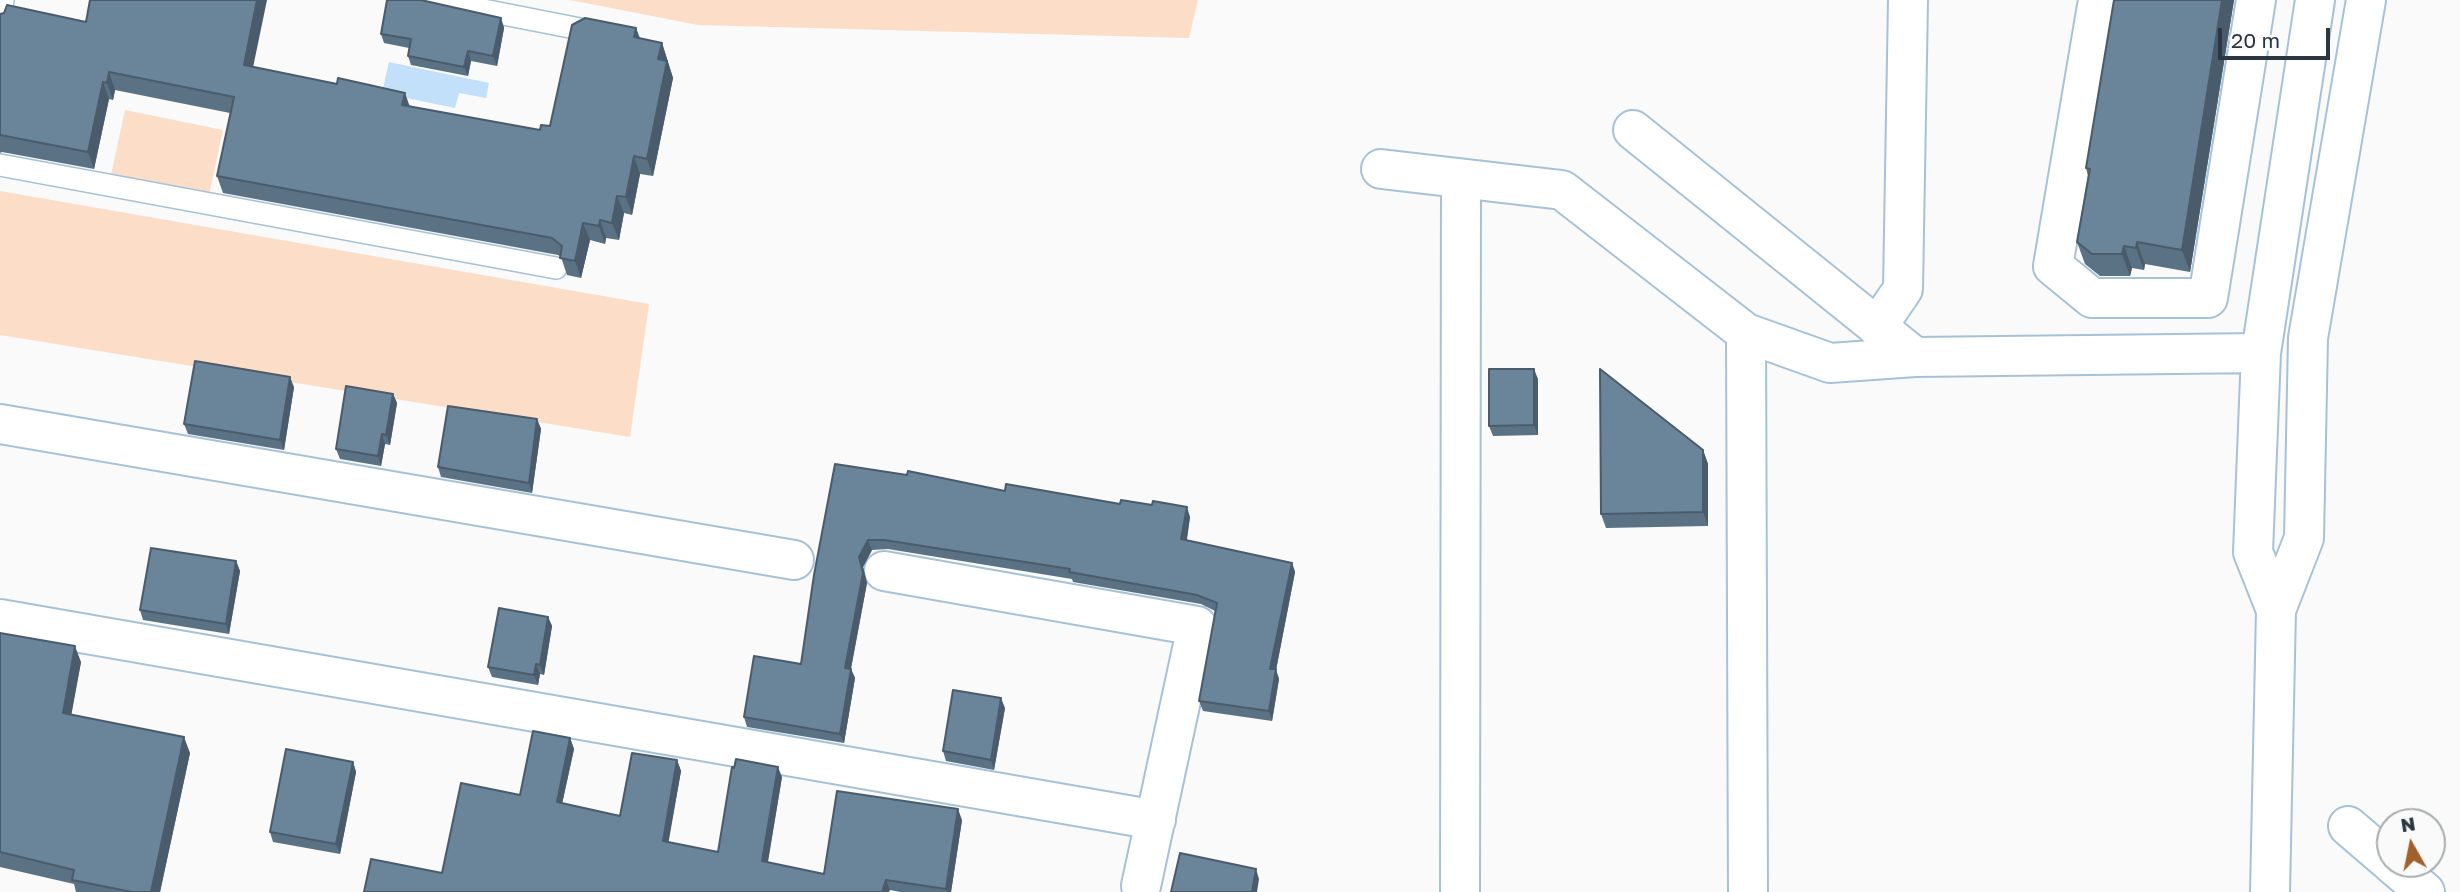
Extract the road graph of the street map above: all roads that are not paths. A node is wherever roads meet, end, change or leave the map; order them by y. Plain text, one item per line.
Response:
1 (3, 0) edge
2 (432, 0) edge
3 (1908, 0) edge
4 (2098, 0) edge
5 (2256, 0) edge
6 (2315, 0) edge
7 (2366, 0) edge
8 (0, 22) edge
9 (580, 29) edge
10 (2308, 37) junction
11 (2360, 41) junction
12 (1633, 130) dead end
13 (0, 165) edge
14 (1381, 169) dead end
15 (1461, 178) junction
16 (556, 268) edge
17 (1877, 327) junction
18 (1746, 333) junction
19 (2261, 353) junction
20 (1914, 357) junction
21 (0, 424) edge
22 (794, 560) dead end
23 (884, 571) dead end
24 (2276, 610) junction
25 (0, 619) edge
26 (1156, 820) junction
27 (2348, 826) dead end
28 (2376, 850) edge
29 (2409, 878) edge
30 (1142, 886) dead end
31 (1460, 892) edge
32 (1748, 892) edge
33 (2270, 892) edge
34 (2425, 892) edge

1 - 8 lane
2 - 9 lane
3 - 17 street
4 - 5 street
6 - 10 street
7 - 11 street
10 - 11 street
10 - 19 street
11 - 24 street
12 - 17 street
13 - 16 lane
14 - 15 street
15 - 18 street
15 - 31 street
17 - 20 street
18 - 20 street
18 - 32 street
19 - 20 street
19 - 24 street
21 - 22 street
23 - 26 street
24 - 33 street
25 - 26 street
26 - 30 street
27 - 28 street
29 - 34 street

